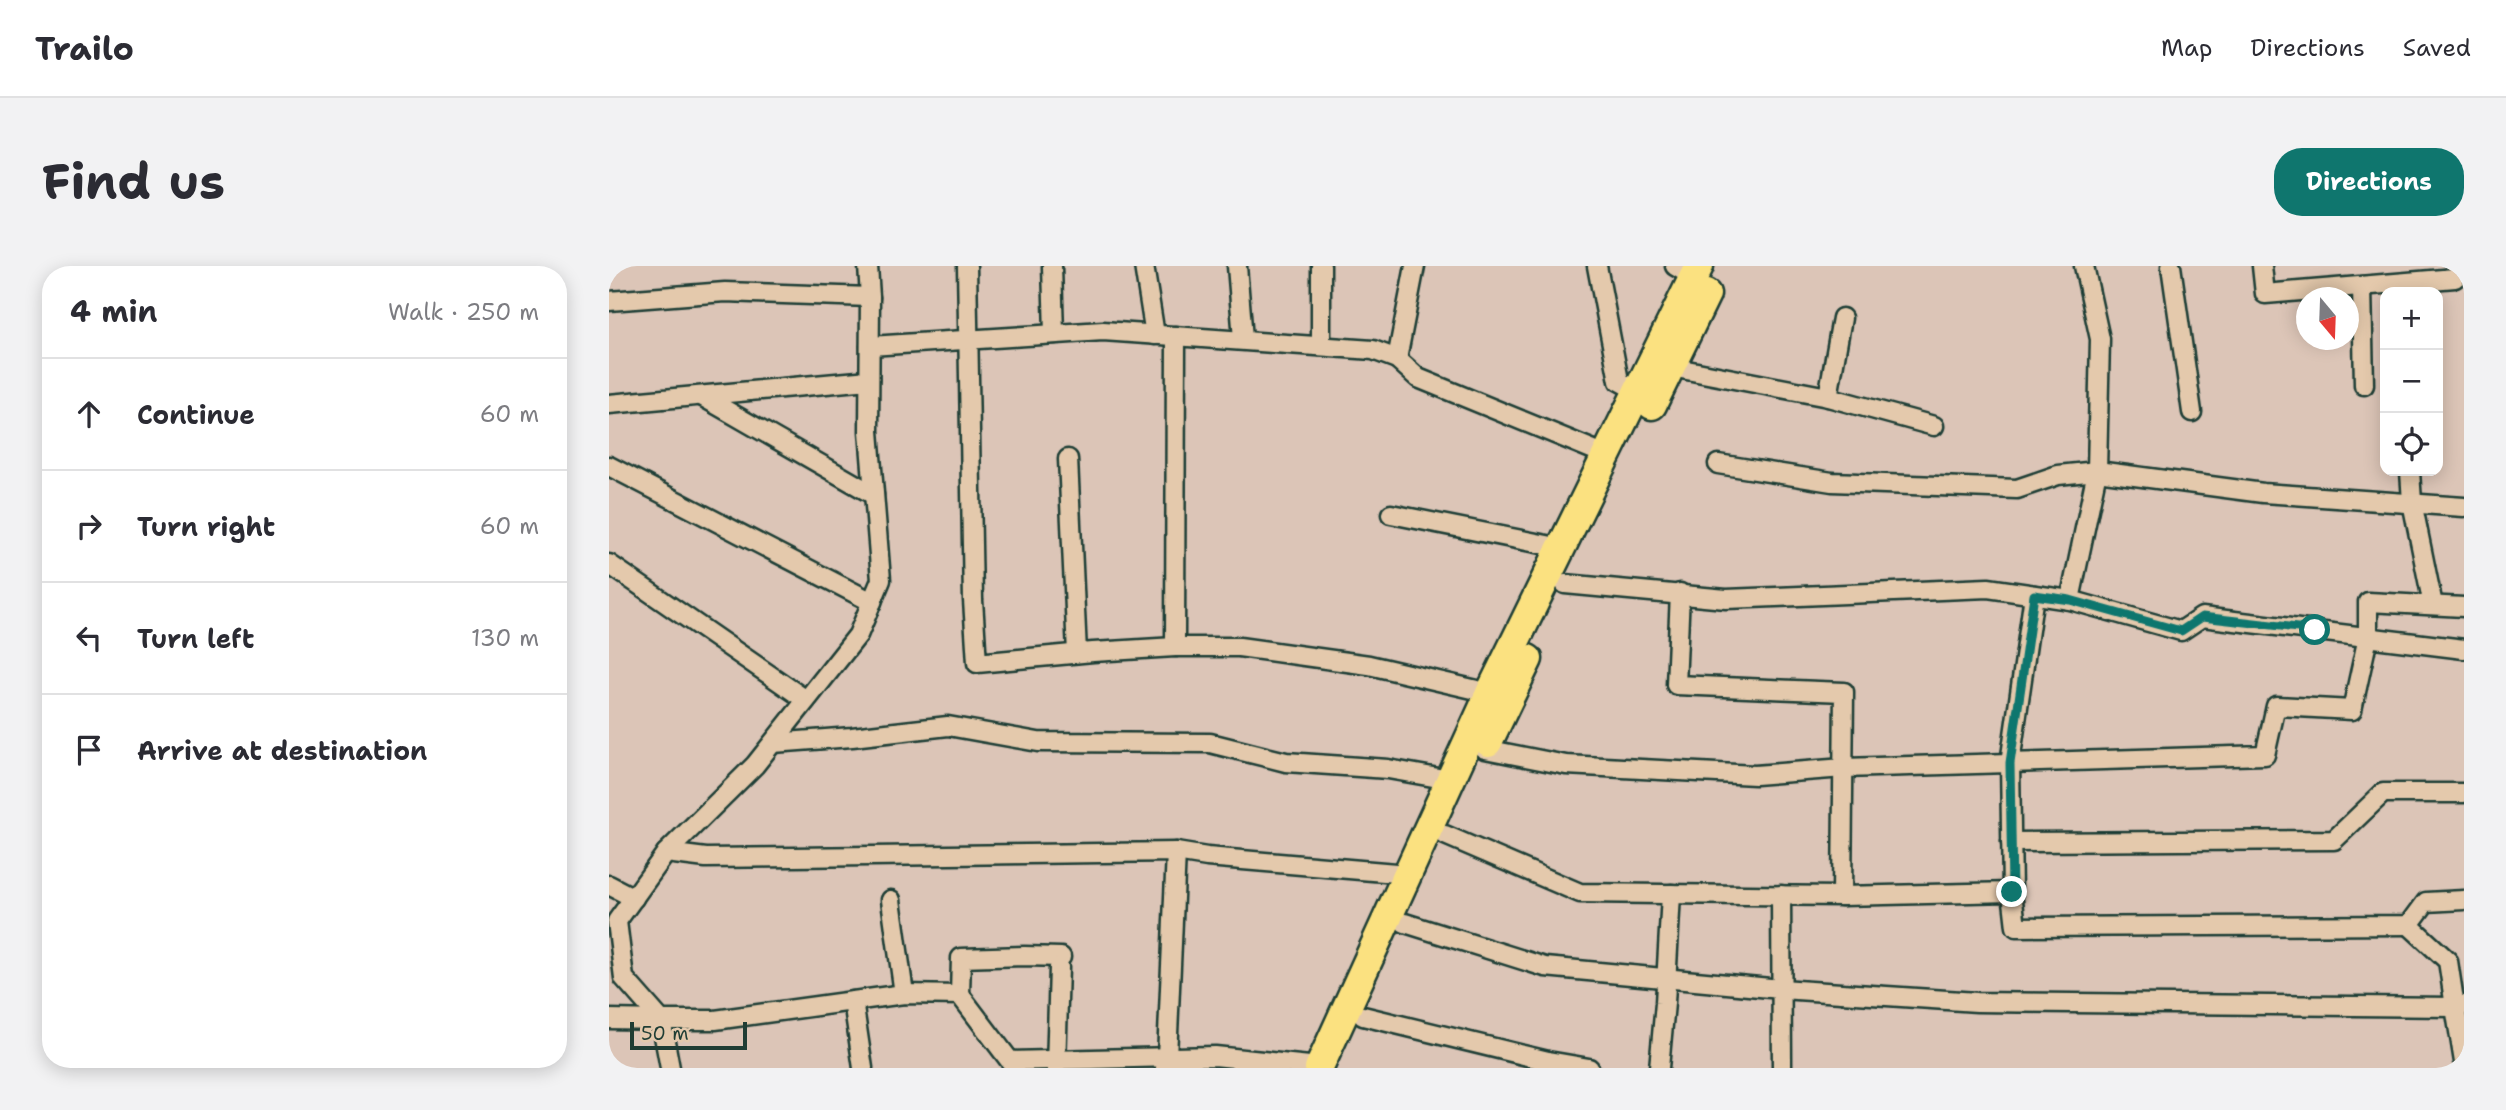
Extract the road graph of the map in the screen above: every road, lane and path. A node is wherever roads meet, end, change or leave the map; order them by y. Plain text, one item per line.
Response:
1 (868, 266) edge
2 (967, 266) edge
3 (1052, 266) edge
4 (1144, 266) edge
5 (1237, 266) edge
6 (1321, 266) edge
7 (1415, 266) edge
8 (1597, 266) edge
9 (2084, 266) edge
10 (2171, 266) edge
11 (2262, 266) edge
12 (1700, 272) edge
13 (2455, 278) dead end
14 (2362, 286) junction
15 (870, 297) junction
16 (609, 301) edge
17 (1842, 318) dead end
18 (1054, 334) junction
19 (1155, 335) junction
20 (1176, 336) junction
21 (1243, 339) junction
22 (969, 340) junction
23 (870, 346) junction
24 (1321, 346) junction
25 (1397, 359) junction
26 (1671, 367) junction
27 (869, 380) junction
28 (2364, 385) dead end
29 (1637, 391) junction
30 (703, 397) junction
31 (1828, 397) junction
32 (609, 404) edge
33 (2192, 412) dead end
34 (1934, 426) dead end
35 (1068, 459) dead end
36 (1614, 460) junction
37 (1718, 464) dead end
38 (609, 466) edge
39 (2097, 471) junction
40 (2410, 476) edge
41 (874, 495) junction
42 (2412, 502) junction
43 (2464, 507) edge
44 (1391, 514) dead end
45 (1562, 548) junction
46 (609, 564) edge
47 (1565, 584) junction
48 (1680, 593) junction
49 (2034, 595) junction
50 (2070, 600) junction
51 (872, 602) junction
52 (2433, 605) junction
53 (2464, 607) edge
54 (2368, 637) junction
55 (1175, 647) junction
56 (2464, 649) edge
57 (1077, 653) junction
58 (1490, 693) junction
59 (806, 700) junction
60 (773, 743) junction
61 (1485, 748) junction
62 (2010, 763) junction
63 (1844, 768) junction
64 (1450, 780) junction
65 (2464, 793) edge
66 (1437, 832) junction
67 (2011, 842) junction
68 (1176, 852) junction
69 (666, 853) junction
70 (1408, 874) junction
71 (609, 885) edge
72 (2012, 892) junction
73 (1671, 894) junction
74 (1781, 895) junction
75 (1842, 896) junction
76 (634, 898) junction
77 (891, 900) dead end
78 (2464, 900) edge
79 (1405, 923) junction
80 (2409, 925) junction
81 (1667, 978) junction
82 (1781, 989) junction
83 (904, 994) junction
84 (960, 995) junction
85 (853, 1001) junction
86 (2459, 1006) edge
87 (1354, 1012) junction
88 (609, 1019) edge
89 (661, 1020) junction
90 (2464, 1062) edge
91 (1166, 1063) edge
92 (1056, 1064) edge
93 (670, 1068) edge
94 (863, 1068) edge
95 (1325, 1068) edge
96 (1588, 1068) edge
97 (1659, 1068) edge
98 (1782, 1068) edge

1 - 15 street
2 - 22 street
3 - 18 street
4 - 19 street
5 - 21 street
6 - 24 street
7 - 25 street
8 - 29 street
9 - 39 street
10 - 33 street
11 - 14 street
12 - 26 highway
12 - 29 highway
13 - 14 street
14 - 28 street
15 - 16 street
15 - 23 street
17 - 31 street
18 - 19 street
18 - 22 street
19 - 20 street
20 - 21 street
20 - 55 street
21 - 24 street
22 - 23 street
22 - 57 street
23 - 27 street
24 - 25 street
25 - 36 street
26 - 31 street
26 - 36 highway
27 - 30 street
27 - 41 street
29 - 36 highway
30 - 32 street
30 - 41 street
31 - 34 street
35 - 57 street
36 - 45 highway
36 - 47 highway
37 - 39 street
38 - 51 street
39 - 42 street
39 - 50 street
40 - 42 street
41 - 51 street
42 - 43 street
42 - 52 street
44 - 45 street
45 - 58 highway
46 - 59 street
47 - 48 street
47 - 61 highway
48 - 49 street
48 - 63 street
49 - 50 street
49 - 62 street
50 - 54 street
51 - 59 street
52 - 53 street
52 - 54 street
54 - 56 street
54 - 62 street
55 - 57 street
55 - 58 street
58 - 64 highway
59 - 60 street
60 - 64 street
60 - 69 street
61 - 63 street
61 - 66 highway
62 - 63 street
62 - 67 street
63 - 75 street
64 - 66 highway
65 - 67 street
66 - 70 highway
66 - 73 street
66 - 79 highway
67 - 72 street
68 - 69 street
68 - 70 street
68 - 91 street
69 - 76 street
70 - 87 highway
71 - 76 street
72 - 75 street
72 - 80 street
73 - 74 street
73 - 81 street
74 - 75 street
74 - 82 street
76 - 89 street
77 - 83 street
78 - 80 street
79 - 81 street
79 - 87 highway
80 - 86 street
81 - 82 street
81 - 97 street
82 - 86 street
82 - 98 street
83 - 84 street
83 - 85 street
84 - 92 street
84 - 92 street
85 - 89 street
85 - 94 street
86 - 90 street
87 - 95 highway
87 - 96 street
88 - 89 street
89 - 93 street
91 - 92 street
91 - 95 street

